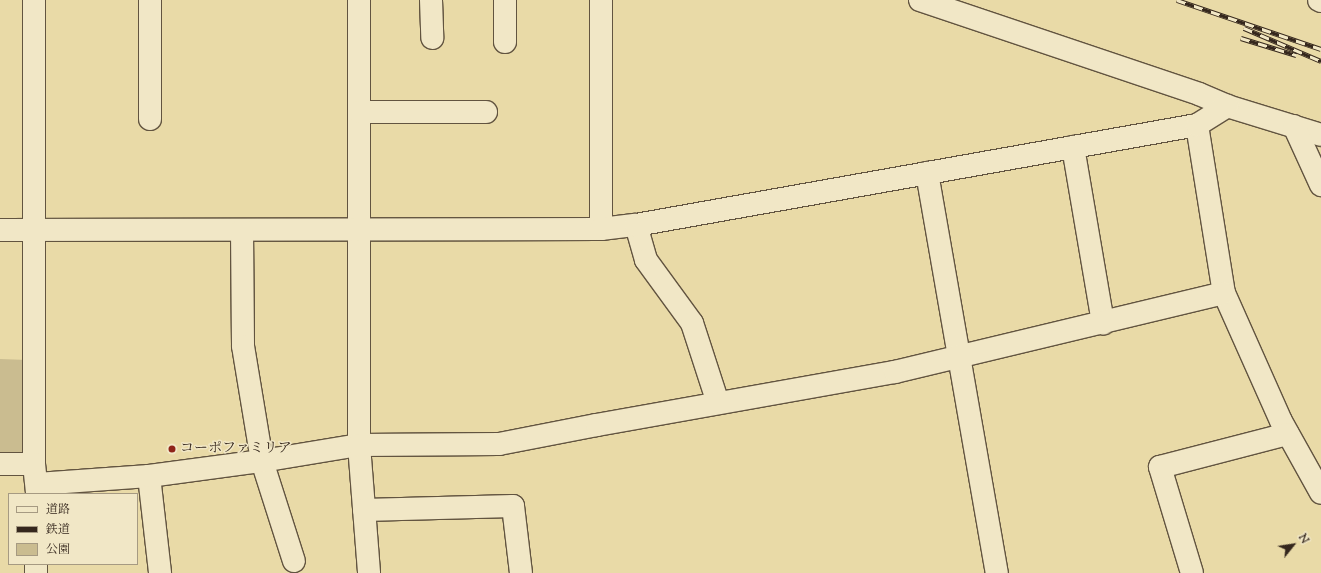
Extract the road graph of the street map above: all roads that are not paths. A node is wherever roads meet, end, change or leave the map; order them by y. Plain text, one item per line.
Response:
1 (34, 0) edge
2 (150, 0) edge
3 (359, 0) edge
4 (431, 0) edge
5 (505, 0) edge
6 (601, 0) edge
7 (920, 0) edge
8 (432, 38) dead end
9 (505, 42) dead end
10 (1227, 106) junction
11 (359, 112) junction
12 (486, 112) dead end
13 (150, 119) dead end
14 (1197, 125) junction
15 (1294, 126) junction
16 (1321, 135) edge
17 (1073, 147) junction
18 (927, 173) junction
19 (1321, 185) edge
20 (636, 225) junction
21 (601, 228) junction
22 (35, 229) junction
23 (0, 230) edge
24 (242, 230) junction
25 (359, 230) junction
26 (1224, 292) junction
27 (1103, 323) junction
28 (960, 356) junction
29 (718, 403) junction
30 (1288, 434) junction
31 (359, 445) junction
32 (262, 461) junction
33 (0, 464) edge
34 (149, 476) junction
35 (36, 481) edge
36 (1321, 492) edge
37 (364, 510) junction
38 (294, 561) dead end
39 (160, 573) edge
40 (369, 573) edge
41 (521, 573) edge
42 (998, 573) edge
43 (1192, 573) edge

1 - 22 street
2 - 13 street
3 - 11 street
4 - 8 street
5 - 9 street
6 - 21 street
7 - 10 street
10 - 14 street
10 - 15 street
11 - 12 street
11 - 25 street
14 - 17 street
14 - 26 street
15 - 16 street
15 - 19 street
17 - 18 street
17 - 27 street
18 - 20 street
18 - 28 street
20 - 21 street
20 - 29 street
21 - 25 street
22 - 23 street
22 - 24 street
22 - 35 street
24 - 25 street
24 - 32 street
25 - 31 street
26 - 27 street
26 - 30 street
27 - 28 street
28 - 29 street
28 - 42 street
29 - 31 street
30 - 36 street
30 - 43 street
31 - 32 street
31 - 37 street
32 - 34 street
32 - 38 street
33 - 35 street
34 - 35 street
34 - 39 street
37 - 40 street
37 - 41 street

